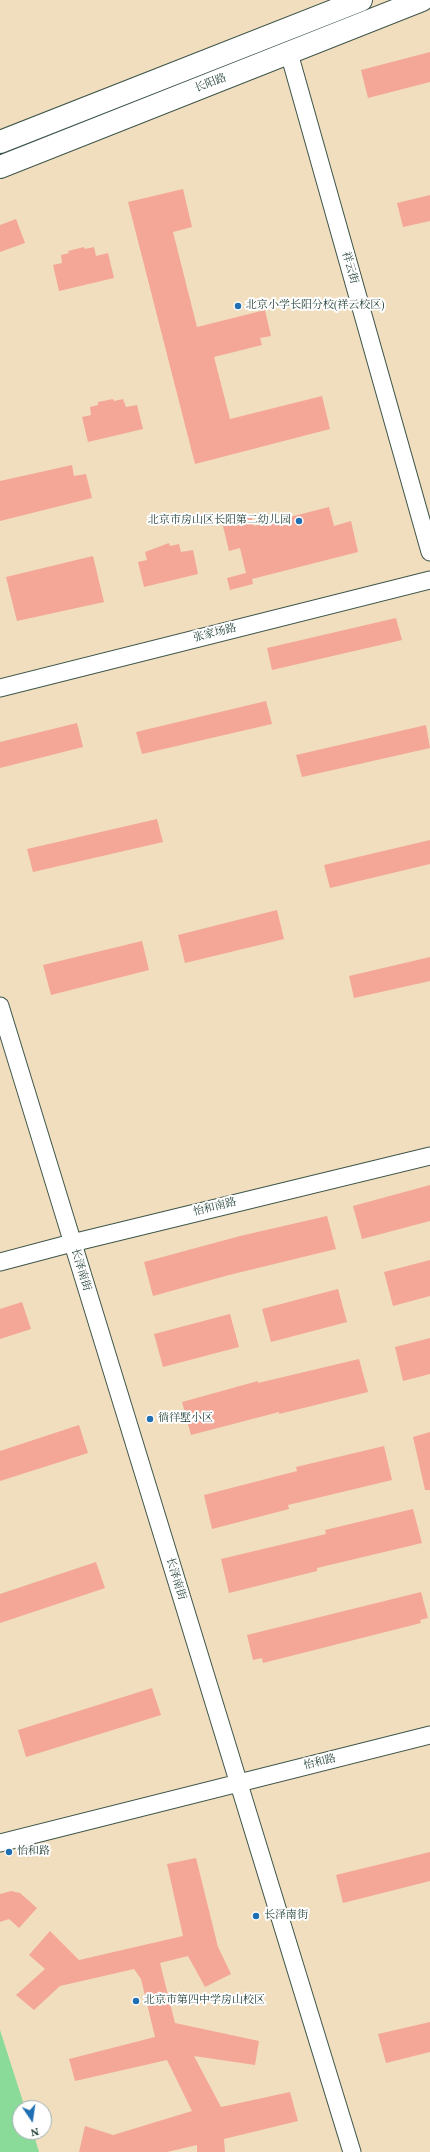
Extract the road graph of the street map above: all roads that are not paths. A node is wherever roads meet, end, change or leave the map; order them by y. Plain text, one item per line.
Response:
1 (361, 0) edge
2 (422, 0) edge
3 (288, 53) junction
4 (0, 142) edge
5 (0, 167) edge
6 (430, 552) edge
7 (430, 580) edge
8 (0, 688) edge
9 (0, 1006) edge
10 (430, 1156) edge
11 (72, 1243) junction
12 (0, 1262) edge
13 (430, 1735) edge
14 (238, 1783) junction
15 (0, 1843) edge
16 (352, 2152) edge

1 - 4 main road
2 - 3 main road, 长阳路
3 - 5 main road, 长阳路
3 - 6 street, 祥云街
7 - 8 street, 张家场路
9 - 11 street, 长泽南街
10 - 11 street, 怡和南路
11 - 12 street, 怡和南路
11 - 14 street, 长泽南街
13 - 14 street, 怡和路
14 - 15 street, 怡和路
14 - 16 street, 长泽南街

